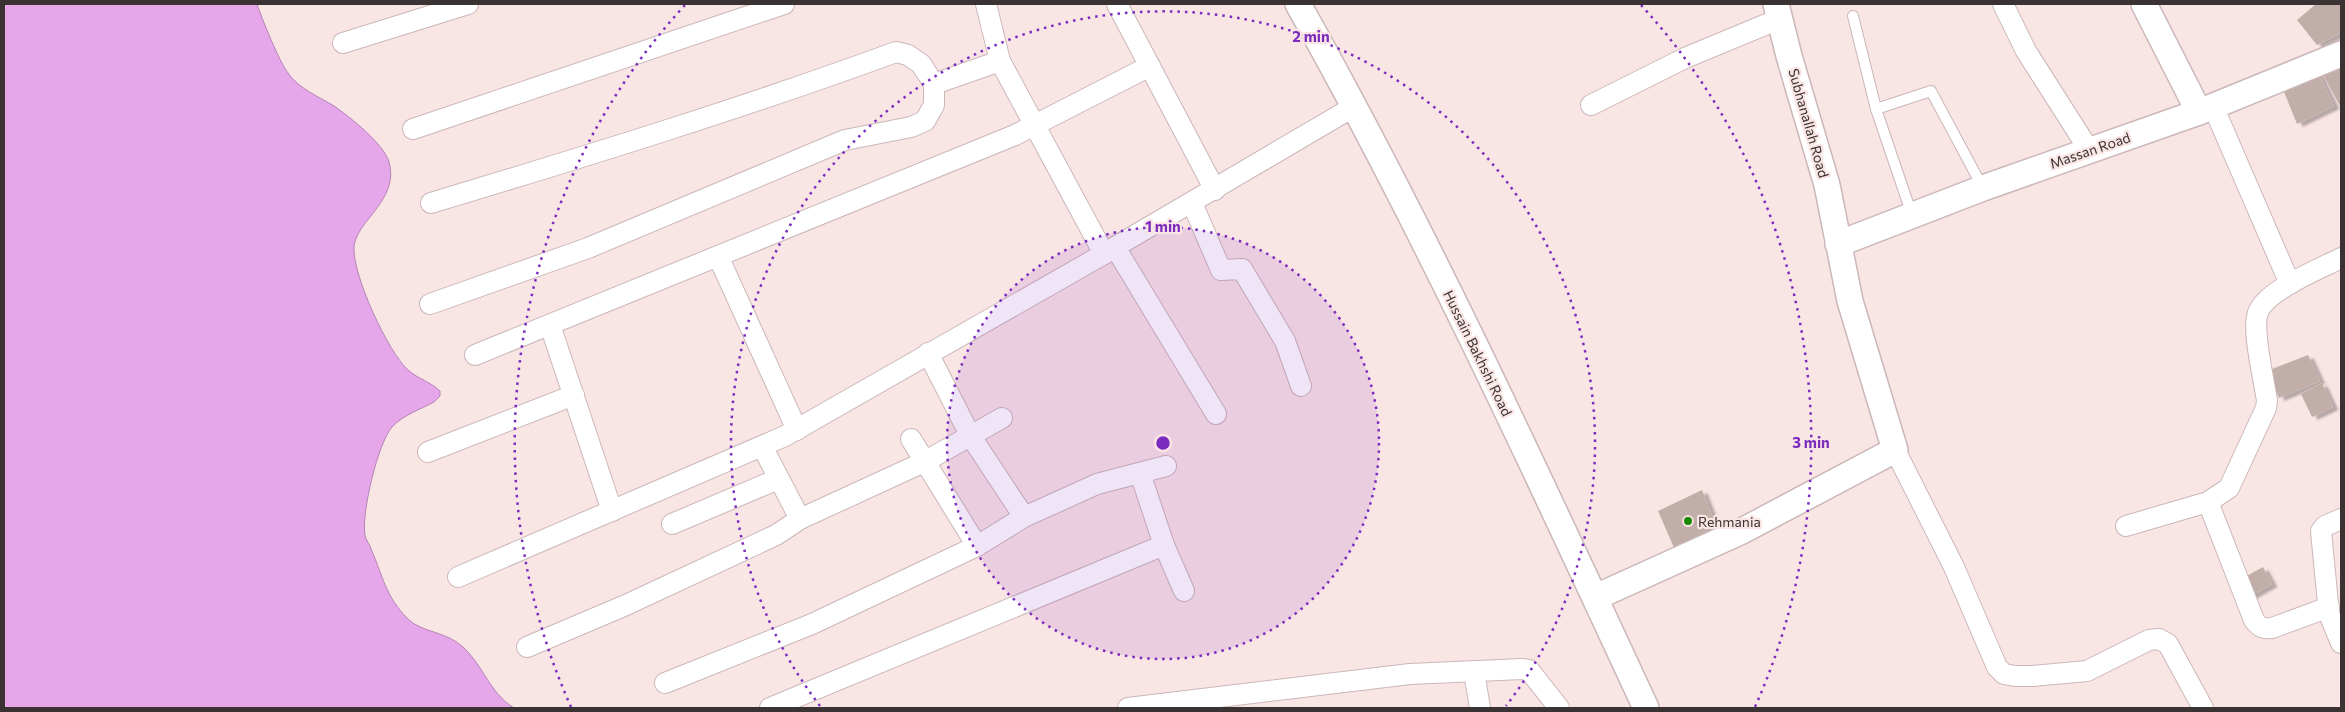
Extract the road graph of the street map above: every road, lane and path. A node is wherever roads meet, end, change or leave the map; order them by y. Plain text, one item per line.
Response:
1 (468, 4) edge
2 (784, 4) edge
3 (986, 4) edge
4 (1117, 4) edge
5 (1298, 4) edge
6 (2003, 4) edge
7 (2144, 4) edge
8 (1778, 12) edge
9 (1853, 16) dead end
10 (343, 43) dead end
11 (2341, 54) edge
12 (1000, 61) junction
13 (1150, 66) junction
14 (934, 84) junction
15 (1591, 105) dead end
16 (1355, 106) junction
17 (1876, 109) junction
18 (2206, 109) junction
19 (1034, 125) junction
20 (413, 129) dead end
21 (2089, 150) junction
22 (1983, 188) junction
23 (1215, 190) junction
24 (431, 203) dead end
25 (1192, 203) junction
26 (1912, 215) junction
27 (1838, 244) junction
28 (1110, 250) junction
29 (718, 256) junction
30 (2341, 258) edge
31 (2290, 284) junction
32 (430, 304) dead end
33 (550, 325) junction
34 (928, 354) junction
35 (475, 356) dead end
36 (1301, 386) dead end
37 (574, 395) junction
38 (1216, 414) dead end
39 (1002, 418) dead end
40 (797, 430) junction
41 (970, 436) junction
42 (911, 439) dead end
43 (762, 446) junction
44 (1895, 450) junction
45 (428, 452) dead end
46 (924, 462) junction
47 (1166, 466) dead end
48 (1140, 473) junction
49 (778, 478) junction
50 (2208, 502) junction
51 (612, 511) junction
52 (1024, 517) junction
53 (2341, 519) edge
54 (800, 520) junction
55 (672, 524) dead end
56 (2126, 526) dead end
57 (1164, 545) junction
58 (977, 546) junction
59 (458, 577) dead end
60 (1184, 591) dead end
61 (1596, 597) junction
62 (2329, 607) junction
63 (2341, 643) edge
64 (527, 648) dead end
65 (1474, 672) junction
66 (665, 683) dead end
67 (770, 708) edge
68 (1128, 708) edge
69 (1480, 708) edge
70 (1558, 708) edge
71 (1646, 708) edge
72 (2203, 708) edge

1 - 10 street
2 - 20 street
3 - 12 street
4 - 13 street
5 - 16 street, Hussain Bakhshi Road
6 - 21 street
7 - 18 street
8 - 15 street
8 - 27 street, Subhanallah Road
9 - 17 lane
11 - 18 street, Massan Road
12 - 14 street
12 - 19 street
13 - 19 street
13 - 23 street
14 - 24 street
14 - 32 street
16 - 23 street
16 - 61 street, Hussain Bakhshi Road
17 - 22 lane
17 - 26 lane
18 - 21 street, Massan Road
18 - 31 street
19 - 28 street
19 - 29 street
21 - 22 street, Massan Road
22 - 26 street, Massan Road
23 - 25 street
25 - 28 street
25 - 36 street
26 - 27 street, Massan Road
27 - 44 street, Subhanallah Road
28 - 34 street
28 - 38 street
29 - 33 street
29 - 40 street
30 - 31 street
31 - 50 street
33 - 35 street
33 - 37 street
34 - 40 street
34 - 41 street
37 - 45 street
37 - 51 street
39 - 41 street
40 - 43 street
41 - 46 street
41 - 52 street
42 - 46 street
43 - 49 street
43 - 51 street
44 - 61 street
44 - 72 street
46 - 54 street
46 - 58 street
47 - 48 street
48 - 52 street
48 - 57 street
49 - 54 street
49 - 55 street
50 - 56 street
50 - 62 street
51 - 59 street
52 - 58 street
53 - 62 street
54 - 64 street
57 - 60 street
57 - 67 street
58 - 66 street
61 - 71 street, Hussain Bakhshi Road
62 - 63 street
65 - 68 street
65 - 69 street
65 - 70 street

